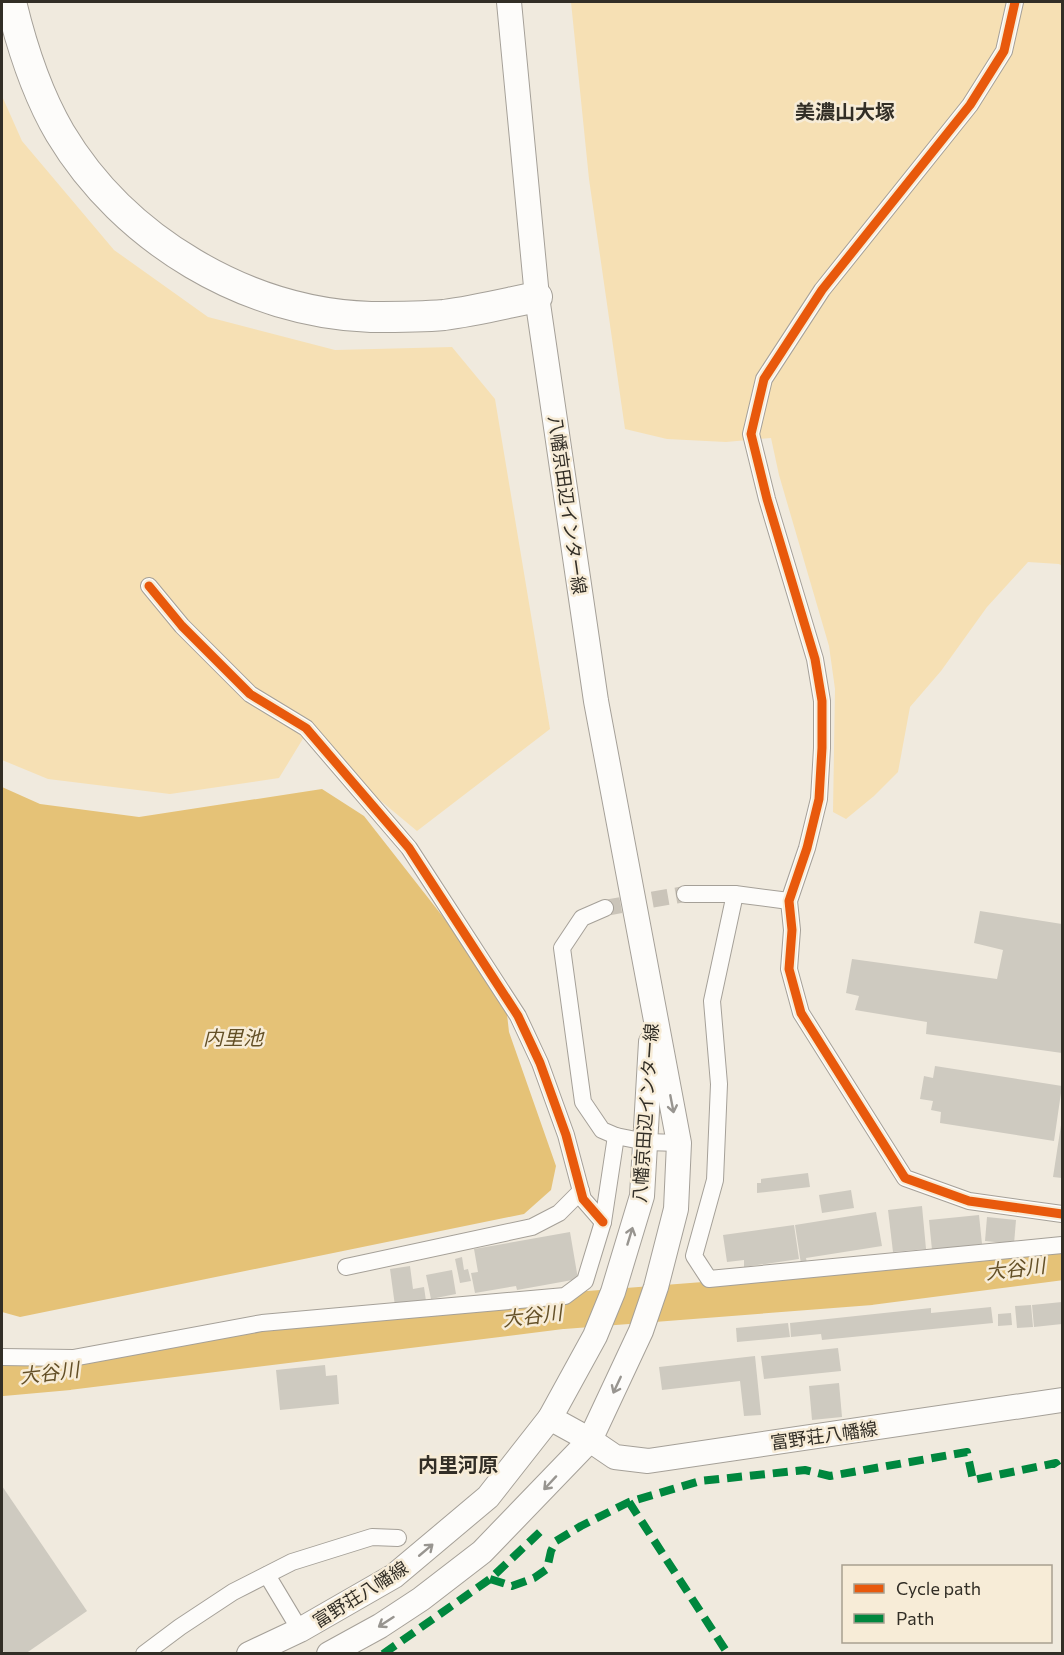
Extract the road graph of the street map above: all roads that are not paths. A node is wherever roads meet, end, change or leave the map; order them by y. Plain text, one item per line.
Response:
1 (11, 2) edge
2 (30, 2) edge
3 (509, 2) edge
4 (1015, 2) edge
5 (537, 297) junction
6 (149, 586) dead end
7 (685, 894) tunnel mouth
8 (735, 894) junction
9 (789, 901) junction
10 (604, 908) tunnel mouth
11 (653, 1005) junction
12 (616, 1136) junction
13 (646, 1142) junction
14 (679, 1143) junction
15 (581, 1191) junction
16 (1062, 1214) edge
17 (603, 1222) junction
18 (1062, 1245) edge
19 (345, 1267) dead end
20 (2, 1357) edge
21 (1062, 1400) edge
22 (550, 1418) junction
23 (590, 1440) junction
24 (398, 1538) dead end
25 (267, 1575) junction
26 (300, 1630) junction
27 (144, 1653) edge
28 (249, 1653) edge
29 (329, 1653) edge

1 - 5 highway
2 - 5 highway
3 - 5 main road, 八幡京田辺インター線
4 - 9 street
5 - 11 main road, 八幡京田辺インター線
6 - 15 street
7 - 8 street
8 - 9 street
8 - 18 street
9 - 16 street
10 - 12 street
11 - 13 main road, 八幡京田辺インター線
11 -> 14 main road, 八幡京田辺インター線
12 - 13 street
12 - 17 street
13 - 14 street
22 -> 13 main road, 八幡京田辺インター線
14 -> 23 main road, 八幡京田辺インター線
15 - 17 street
15 - 19 street
17 - 20 street
21 - 23 main road, 富野荘八幡線
22 - 23 main road, 富野荘八幡線
26 -> 22 main road, 富野荘八幡線
23 -> 29 main road, 富野荘八幡線
24 - 25 street, 富野荘八幡線
25 - 26 street
25 - 27 street, 富野荘八幡線
26 - 28 main road, 富野荘八幡線

